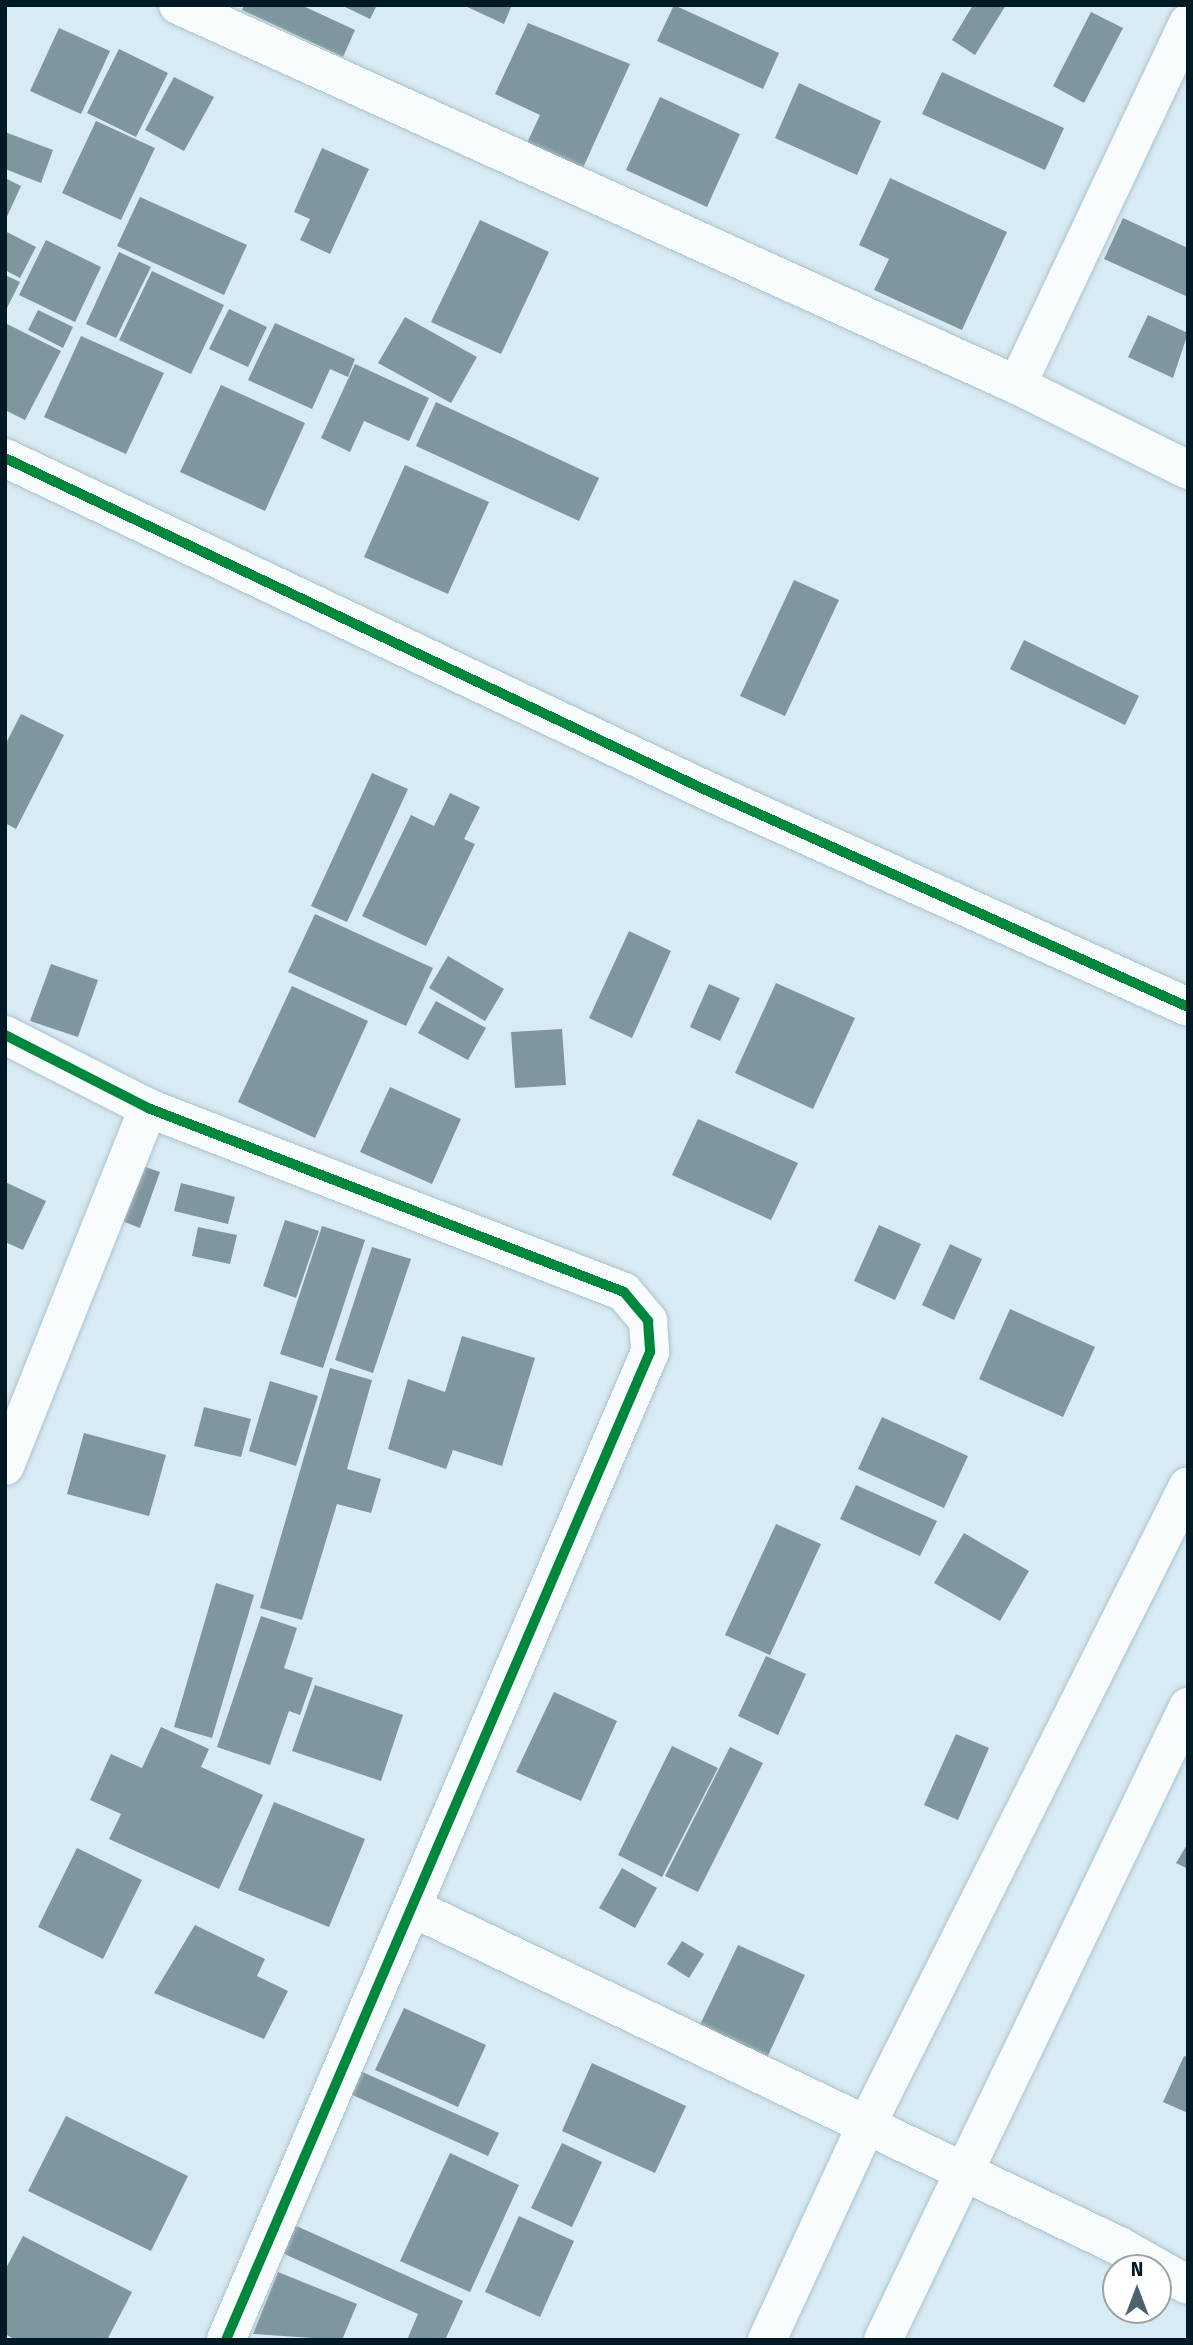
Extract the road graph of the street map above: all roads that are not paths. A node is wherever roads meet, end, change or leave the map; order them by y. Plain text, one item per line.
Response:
1 (187, 7) edge
2 (1188, 23) edge
3 (1017, 385) junction
4 (5, 458) edge
5 (1188, 470) edge
6 (1188, 1007) edge
7 (5, 1035) edge
8 (148, 1108) junction
9 (5, 1466) edge
10 (1188, 1486) edge
11 (1188, 1707) edge
12 (413, 1908) junction
13 (866, 2126) junction
14 (963, 2174) junction
15 (1188, 2285) edge
16 (226, 2340) edge
17 (767, 2340) edge
18 (883, 2340) edge

1 - 3 street
2 - 3 street
3 - 5 street
4 - 6 street
7 - 8 street
8 - 9 street
8 - 12 street
10 - 13 street
11 - 14 street
12 - 13 street
12 - 16 street
13 - 14 street
13 - 17 street
14 - 15 street
14 - 18 street

